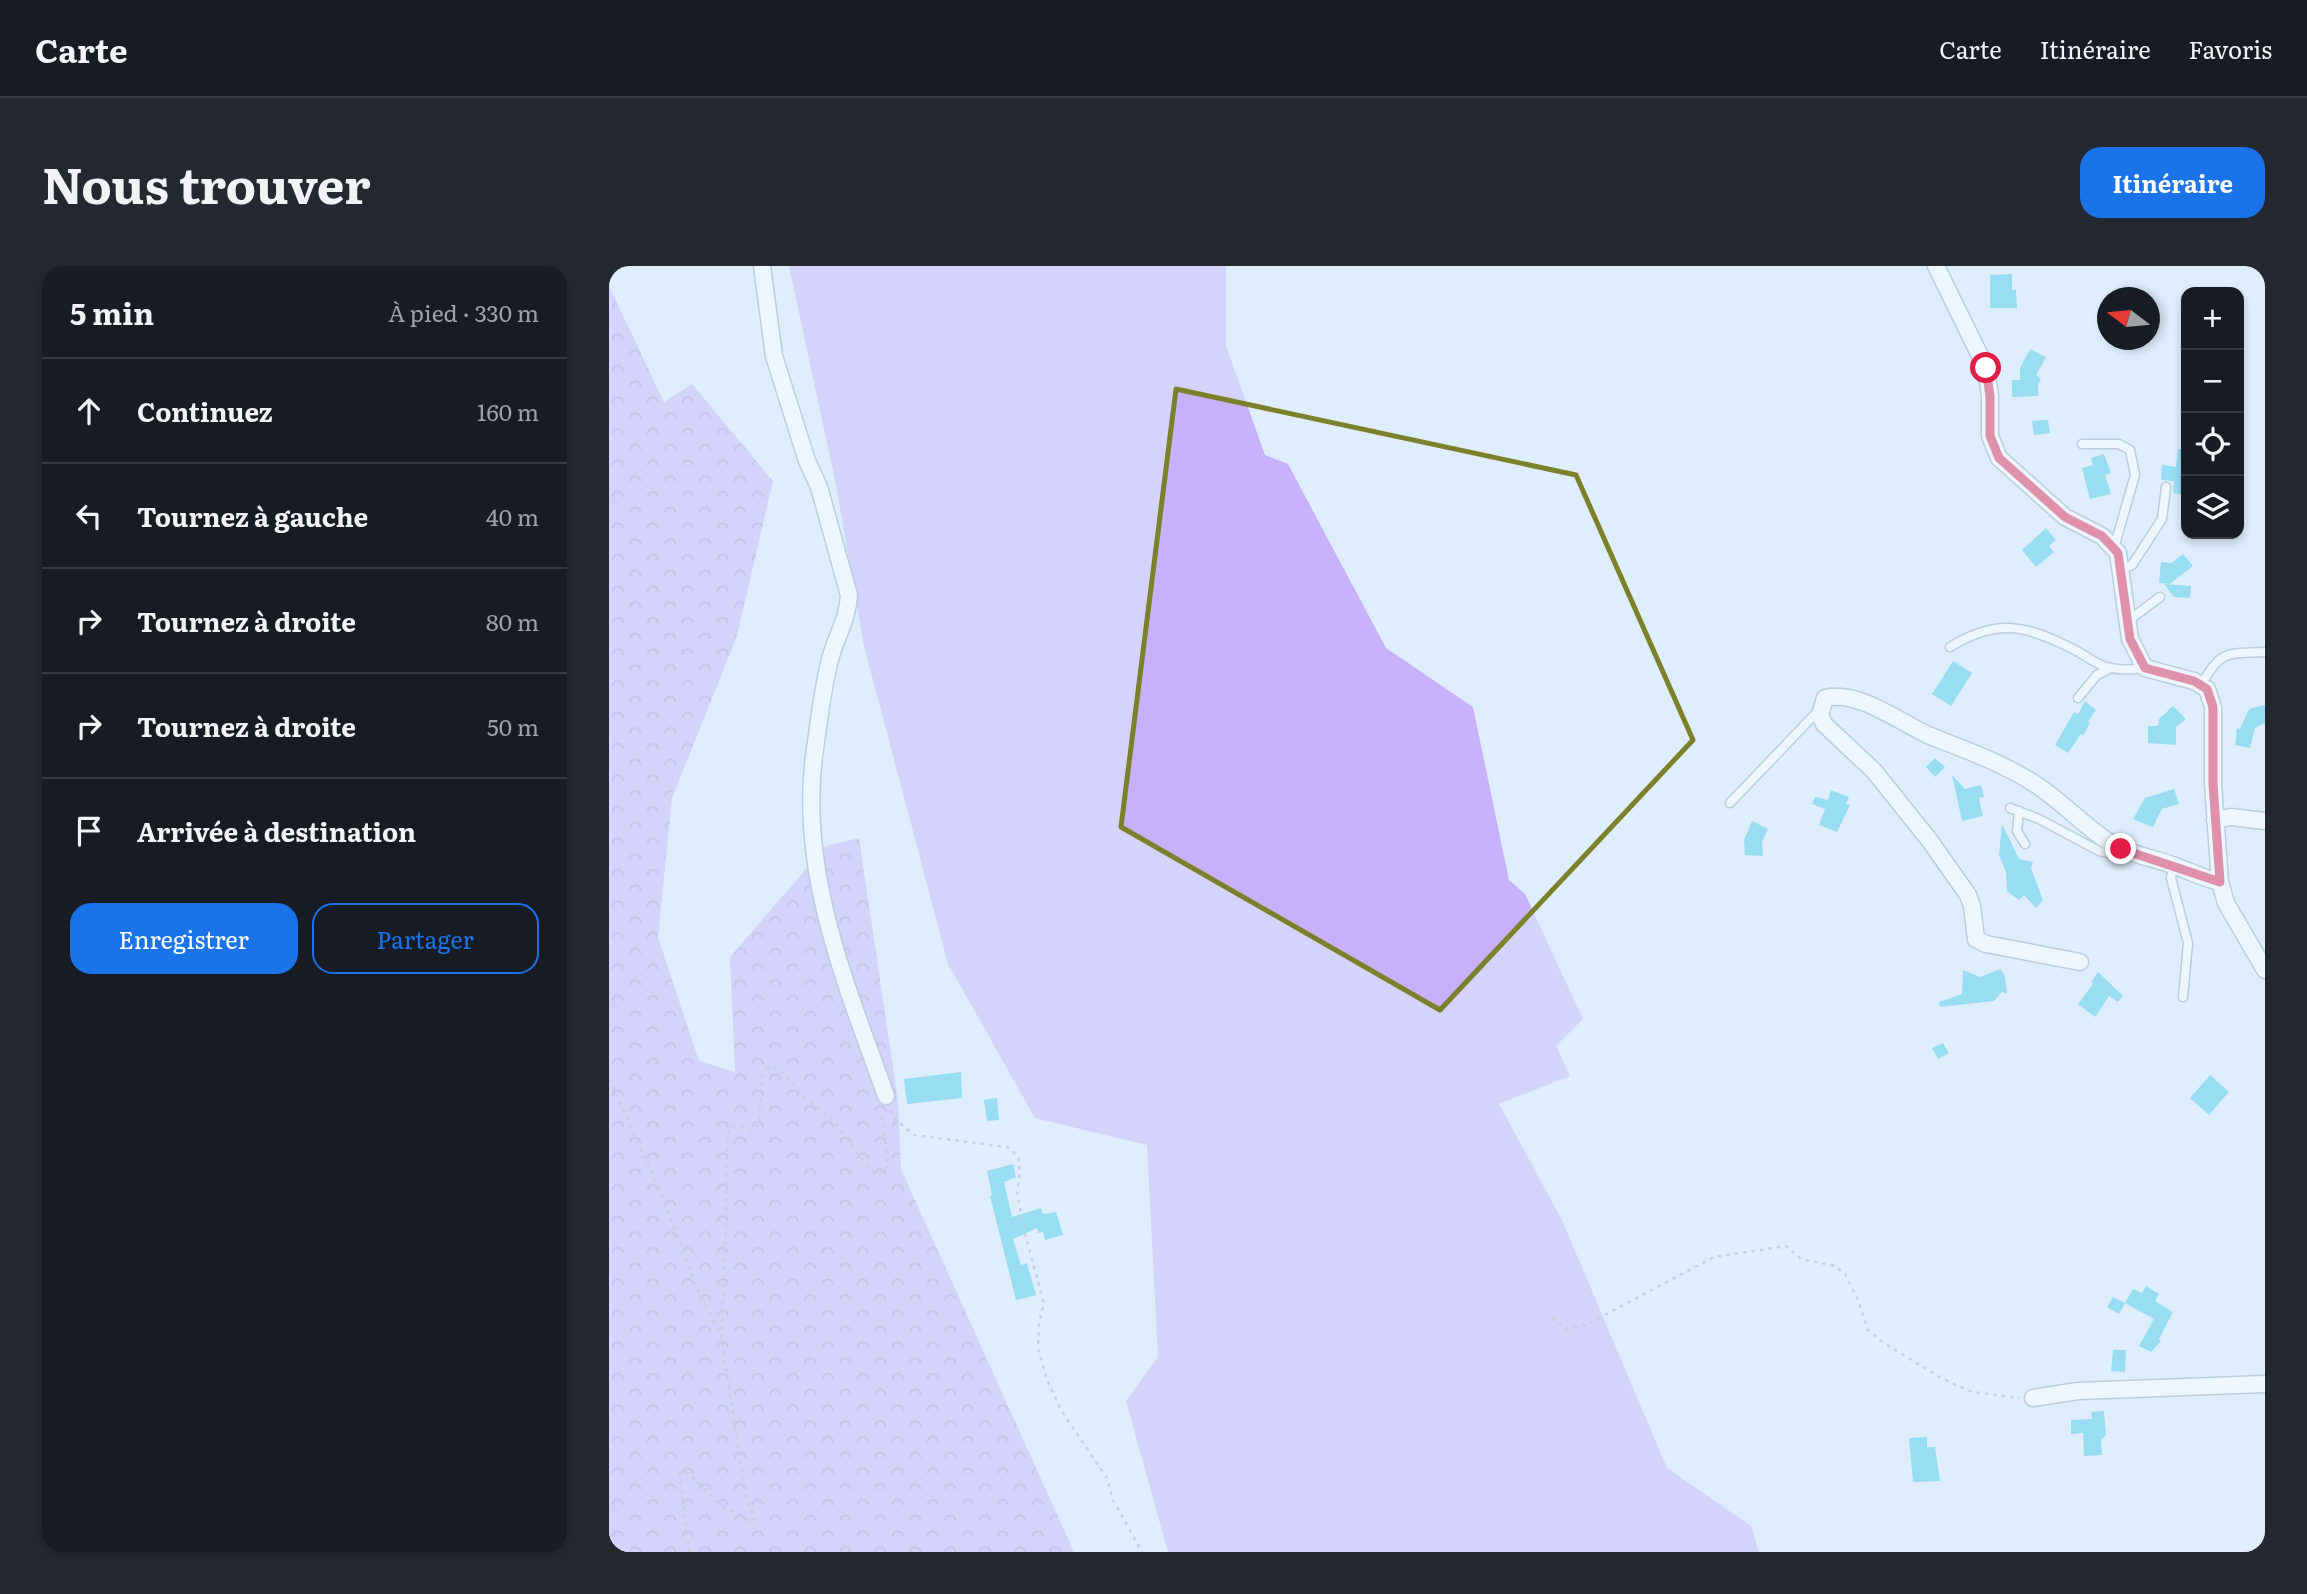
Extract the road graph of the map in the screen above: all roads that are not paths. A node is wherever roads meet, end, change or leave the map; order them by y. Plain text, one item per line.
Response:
1 (762, 266) edge
2 (1936, 266) edge
3 (2082, 444) dead end
4 (2166, 488) dead end
5 (2113, 548) junction
6 (2121, 570) junction
7 (2160, 597) dead end
8 (2128, 621) junction
9 (1950, 647) dead end
10 (2265, 652) edge
11 (2111, 668) junction
12 (2145, 668) junction
13 (2201, 685) junction
14 (2078, 698) dead end
15 (1821, 708) junction
16 (1730, 803) dead end
17 (2215, 820) junction
18 (2265, 821) edge
19 (2025, 844) dead end
20 (2121, 849) junction
21 (2173, 865) junction
22 (2220, 882) junction
23 (2080, 962) dead end
24 (2265, 970) edge
25 (2183, 997) dead end
26 (884, 1091) road end
27 (2265, 1384) edge
28 (2033, 1398) road end

1 - 26 street
2 - 5 street
3 - 5 lane
4 - 6 lane
5 - 6 street
6 - 8 street
7 - 8 lane
8 - 12 street
9 - 11 lane
10 - 13 lane
11 - 12 lane
11 - 14 lane
12 - 13 street
13 - 17 street
15 - 16 lane
15 - 20 street
15 - 23 street
17 - 18 street
17 - 22 street
19 - 20 lane
20 - 21 street
21 - 22 street
21 - 25 lane
22 - 24 street
27 - 28 street

